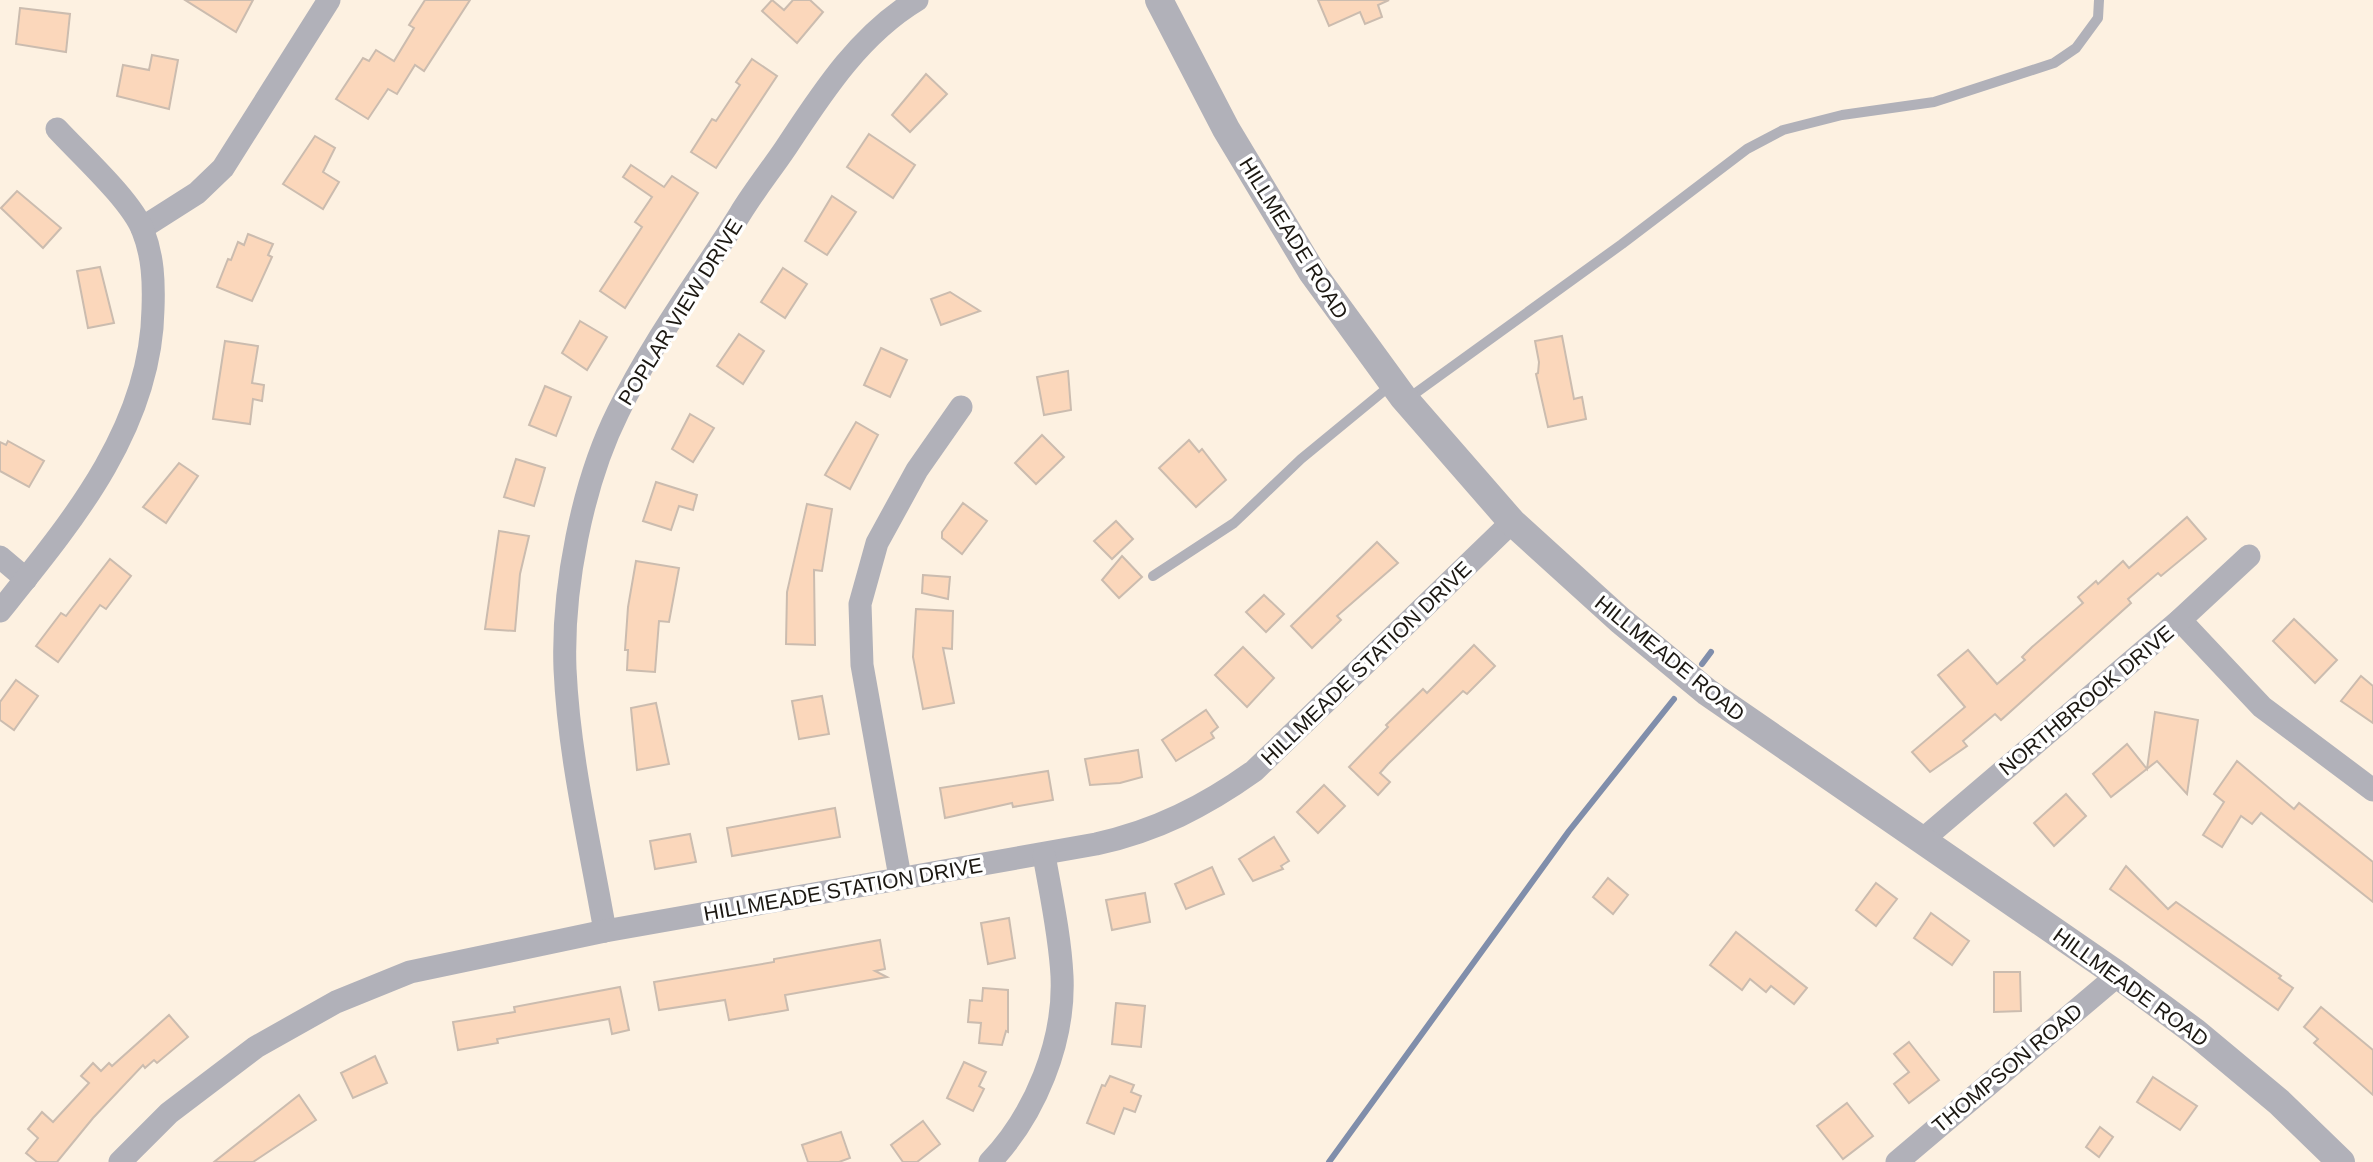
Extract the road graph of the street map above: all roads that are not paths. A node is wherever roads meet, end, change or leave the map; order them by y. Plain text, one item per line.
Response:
1 (329, 0) edge
2 (918, 0) edge
3 (1159, 0) edge
4 (2099, 0) edge
5 (57, 130) dead end
6 (142, 229) junction
7 (1400, 392) junction
8 (961, 407) dead end
9 (1512, 522) junction
10 (2249, 556) dead end
11 (0, 557) edge
12 (1153, 576) dead end
13 (26, 579) junction
14 (0, 611) edge
15 (2180, 621) junction
16 (2373, 790) edge
17 (1921, 841) junction
18 (1044, 855) junction
19 (900, 877) junction
20 (605, 931) junction
21 (2118, 975) junction
22 (120, 1162) edge
23 (990, 1162) edge
24 (1896, 1162) edge
25 (2341, 1162) edge

1 - 6 street
2 - 20 street, POPLAR VIEW DRIVE
3 - 7 street, HILLMEADE ROAD
4 - 7 lane
5 - 6 street
6 - 13 street
7 - 9 street, HILLMEADE ROAD
7 - 12 lane
8 - 19 street
9 - 17 street, HILLMEADE ROAD
9 - 18 street, HILLMEADE STATION DRIVE
10 - 15 street, NORTHBROOK DRIVE
11 - 13 street
13 - 14 street
15 - 16 street
15 - 17 street, NORTHBROOK DRIVE
17 - 21 street, HILLMEADE ROAD
18 - 19 street, HILLMEADE STATION DRIVE
18 - 23 street
19 - 20 street, HILLMEADE STATION DRIVE
20 - 22 street, HILLMEADE STATION DRIVE
21 - 24 street, THOMPSON ROAD
21 - 25 street, HILLMEADE ROAD

